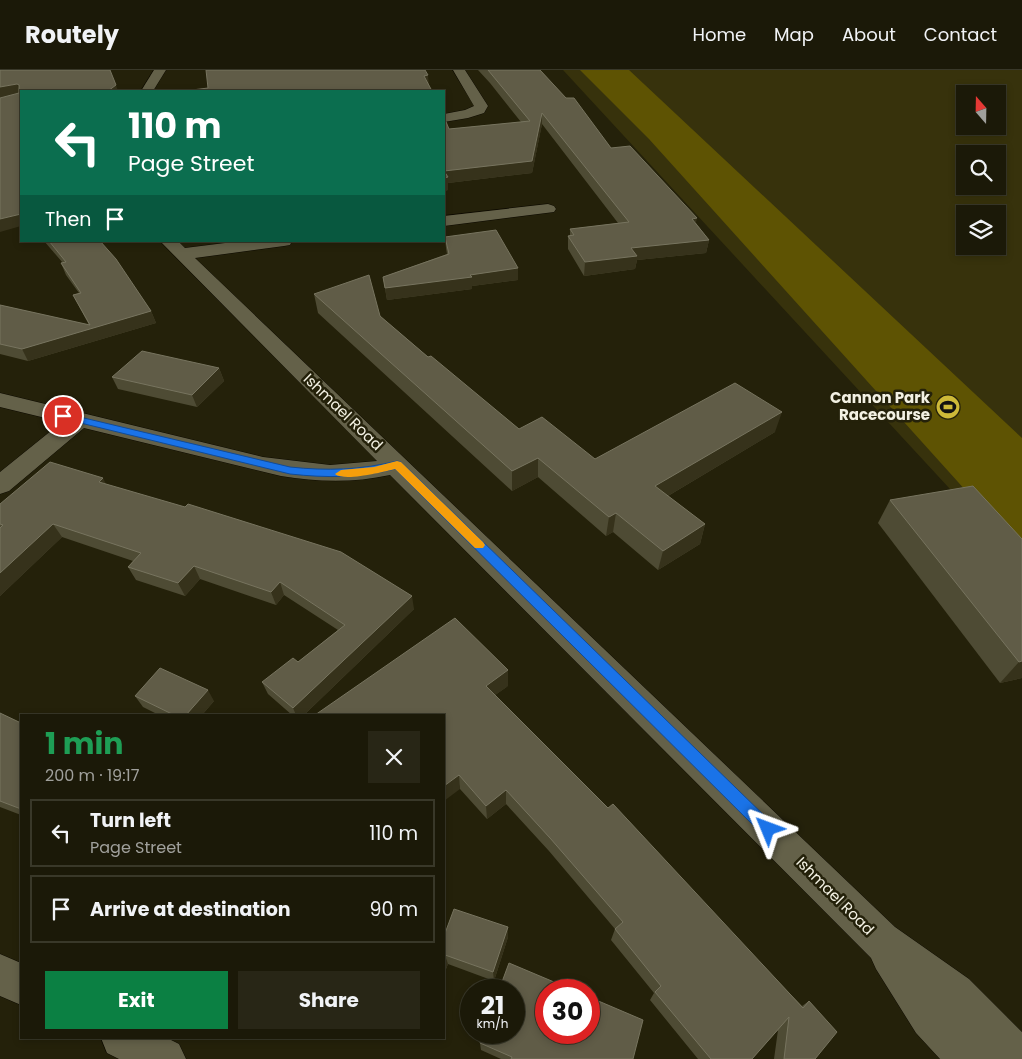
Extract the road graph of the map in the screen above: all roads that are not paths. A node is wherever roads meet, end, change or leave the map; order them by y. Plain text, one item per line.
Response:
1 (160, 70) edge
2 (459, 70) edge
3 (148, 90) edge
4 (445, 118) edge
5 (548, 209) dead end
6 (445, 222) edge
7 (268, 242) edge
8 (175, 248) edge
9 (0, 400) edge
10 (79, 420) junction
11 (397, 465) junction
12 (0, 485) edge
13 (882, 941) junction
14 (0, 974) edge
15 (20, 984) edge
16 (124, 1039) edge
17 (164, 1059) edge
18 (969, 1059) edge
19 (1019, 1059) edge

1 - 3 street
2 - 4 street
5 - 6 street
7 - 8 street
8 - 11 street, Ishmael Road
9 - 10 street
10 - 11 street
10 - 12 street
11 - 13 street, Ishmael Road
13 - 18 street, Ishmael Road
13 - 19 street, Ishmael Road
14 - 15 street
16 - 17 street

